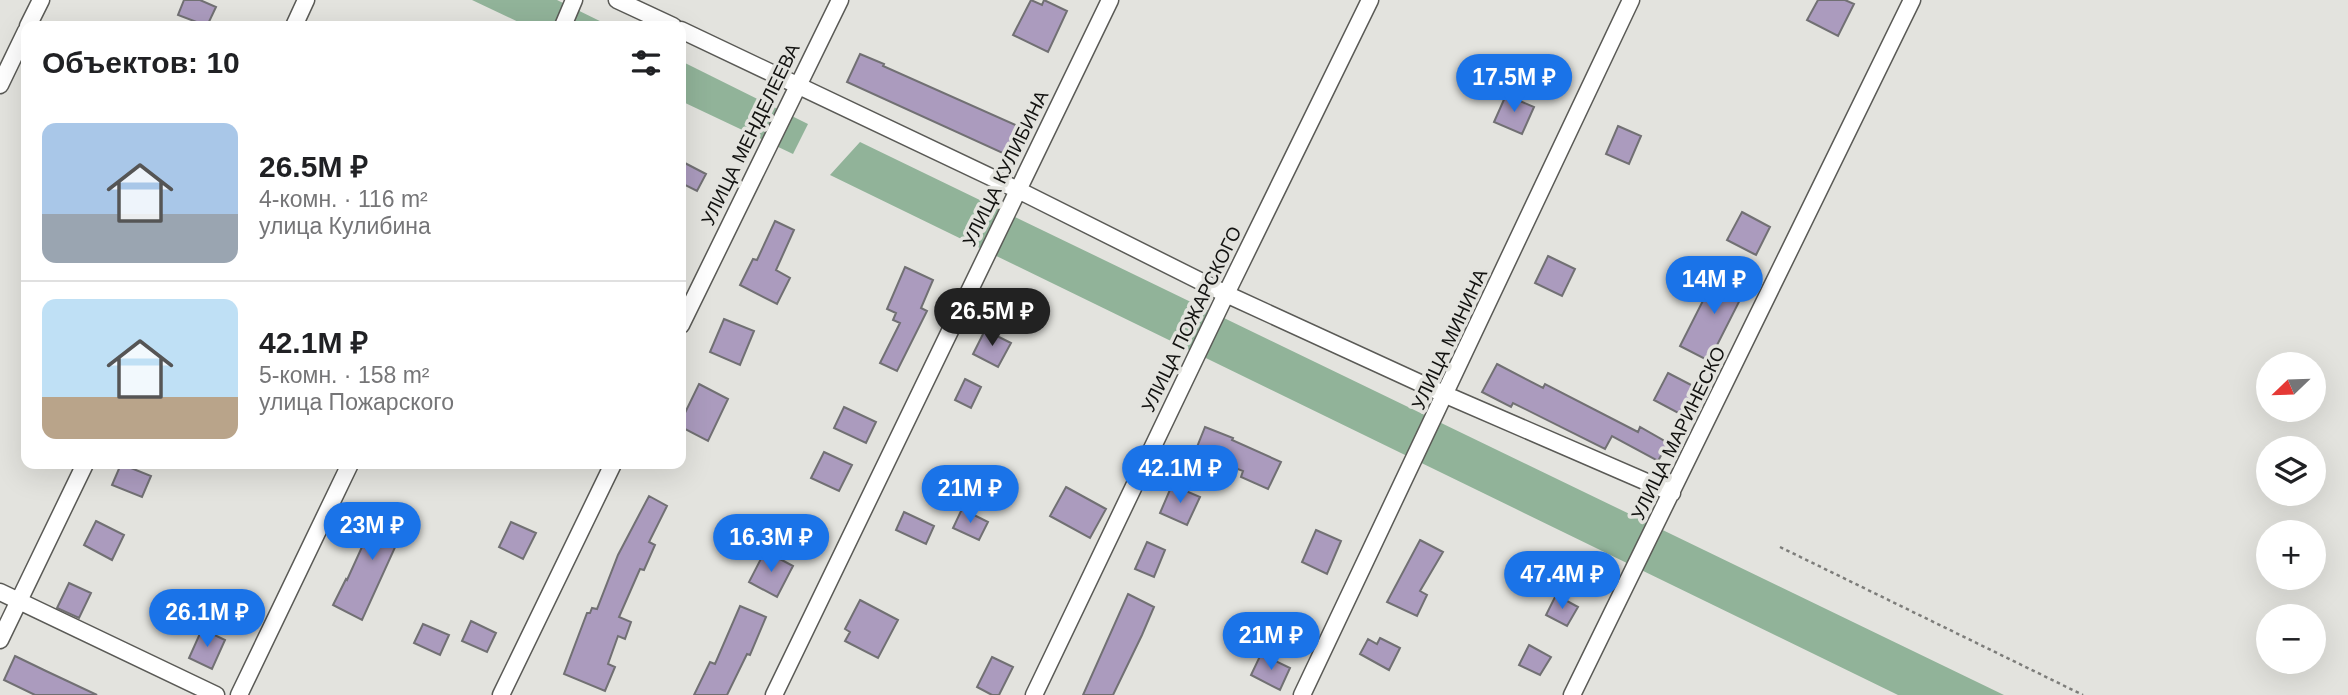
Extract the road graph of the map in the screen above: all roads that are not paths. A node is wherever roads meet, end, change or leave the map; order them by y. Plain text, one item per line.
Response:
1 (41, 0) edge
2 (306, 0) edge
3 (574, 0) edge
4 (617, 0) edge
5 (840, 0) edge
6 (1110, 0) edge
7 (1370, 0) edge
8 (1631, 0) edge
9 (1912, 0) edge
10 (31, 21) edge
11 (296, 21) edge
12 (565, 21) edge
13 (662, 21) edge
14 (686, 32) edge
15 (21, 41) edge
16 (798, 84) junction
17 (0, 85) edge
18 (1018, 190) junction
19 (1226, 294) junction
20 (686, 315) edge
21 (1446, 395) junction
22 (83, 469) edge
23 (348, 469) edge
24 (611, 469) edge
25 (1672, 493) junction
26 (0, 592) edge
27 (19, 601) junction
28 (0, 640) edge
29 (215, 695) edge
30 (239, 695) edge
31 (501, 695) edge
32 (774, 695) edge
33 (1034, 695) edge
34 (1302, 695) edge
35 (1572, 695) edge

1 - 10 street
2 - 11 street
3 - 12 street
4 - 13 street
5 - 16 street, УЛИЦА МЕНДЕЛЕЕВА
6 - 18 street, УЛИЦА КУЛИБИНА
7 - 19 street, УЛИЦА ПОЖАРСКОГО
8 - 21 street, УЛИЦА МИНИНА
9 - 25 street, УЛИЦА МАРИНЕСКО
14 - 16 street
15 - 17 street
16 - 18 street
16 - 20 street, УЛИЦА МЕНДЕЛЕЕВА
18 - 19 street
18 - 32 street, УЛИЦА КУЛИБИНА
19 - 21 street
19 - 33 street, УЛИЦА ПОЖАРСКОГО
21 - 25 street
21 - 34 street, УЛИЦА МИНИНА
22 - 27 street
23 - 30 street
24 - 31 street
25 - 35 street, УЛИЦА МАРИНЕСКО
26 - 27 street
27 - 28 street
27 - 29 street

